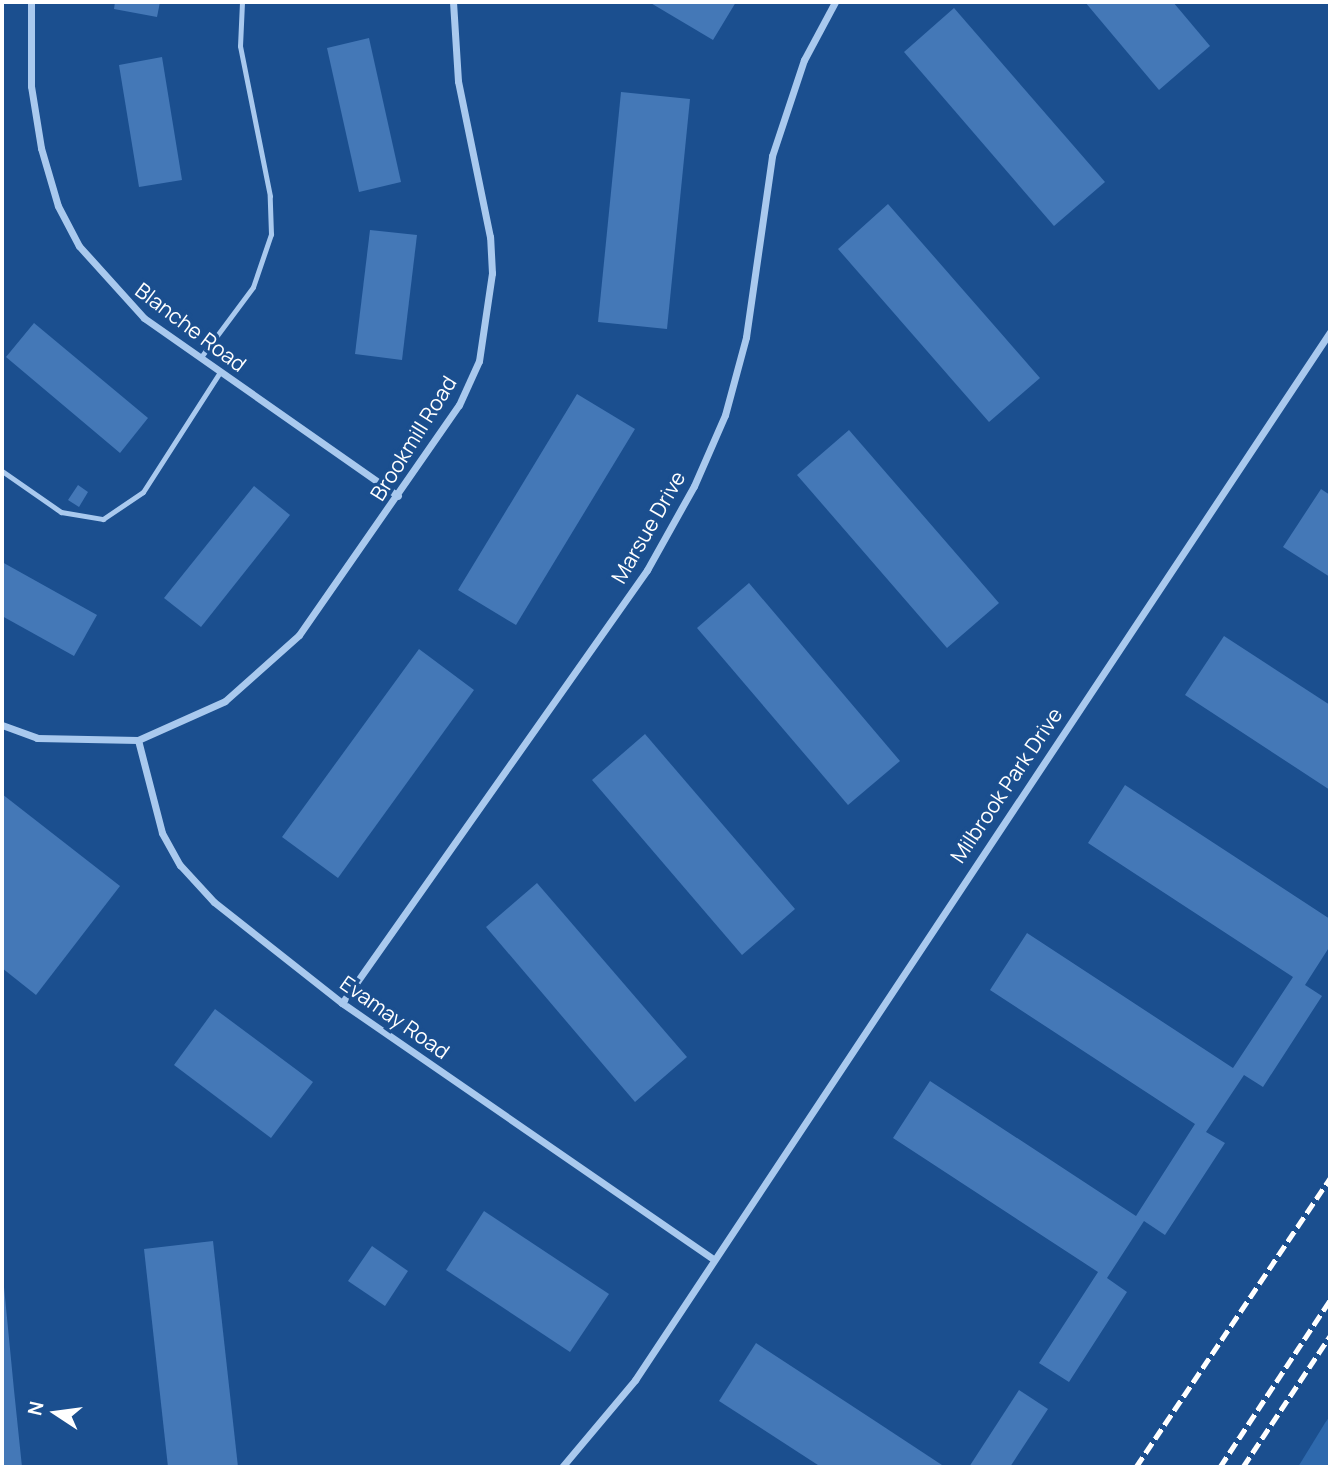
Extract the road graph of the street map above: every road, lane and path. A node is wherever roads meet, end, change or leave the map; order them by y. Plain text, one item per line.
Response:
1 (31, 2) edge
2 (242, 2) edge
3 (453, 2) edge
4 (835, 2) edge
5 (1330, 332) edge
6 (201, 357) junction
7 (220, 372) junction
8 (2, 471) edge
9 (398, 496) junction
10 (4, 729) edge
11 (138, 740) junction
12 (342, 1003) junction
13 (712, 1258) junction
14 (562, 1467) edge

1 - 6 street, Blanche Road
2 - 6 lane
3 - 9 street, Brookmill Road
4 - 12 street, Marsue Drive
5 - 13 street, Milbrook Park Drive
6 - 7 street, Blanche Road
7 - 8 lane
7 - 9 street, Blanche Road
9 - 11 street, Brookmill Road
10 - 11 street
11 - 12 street, Evamay Road
12 - 13 street, Evamay Road
13 - 14 street, Milbrook Park Drive

